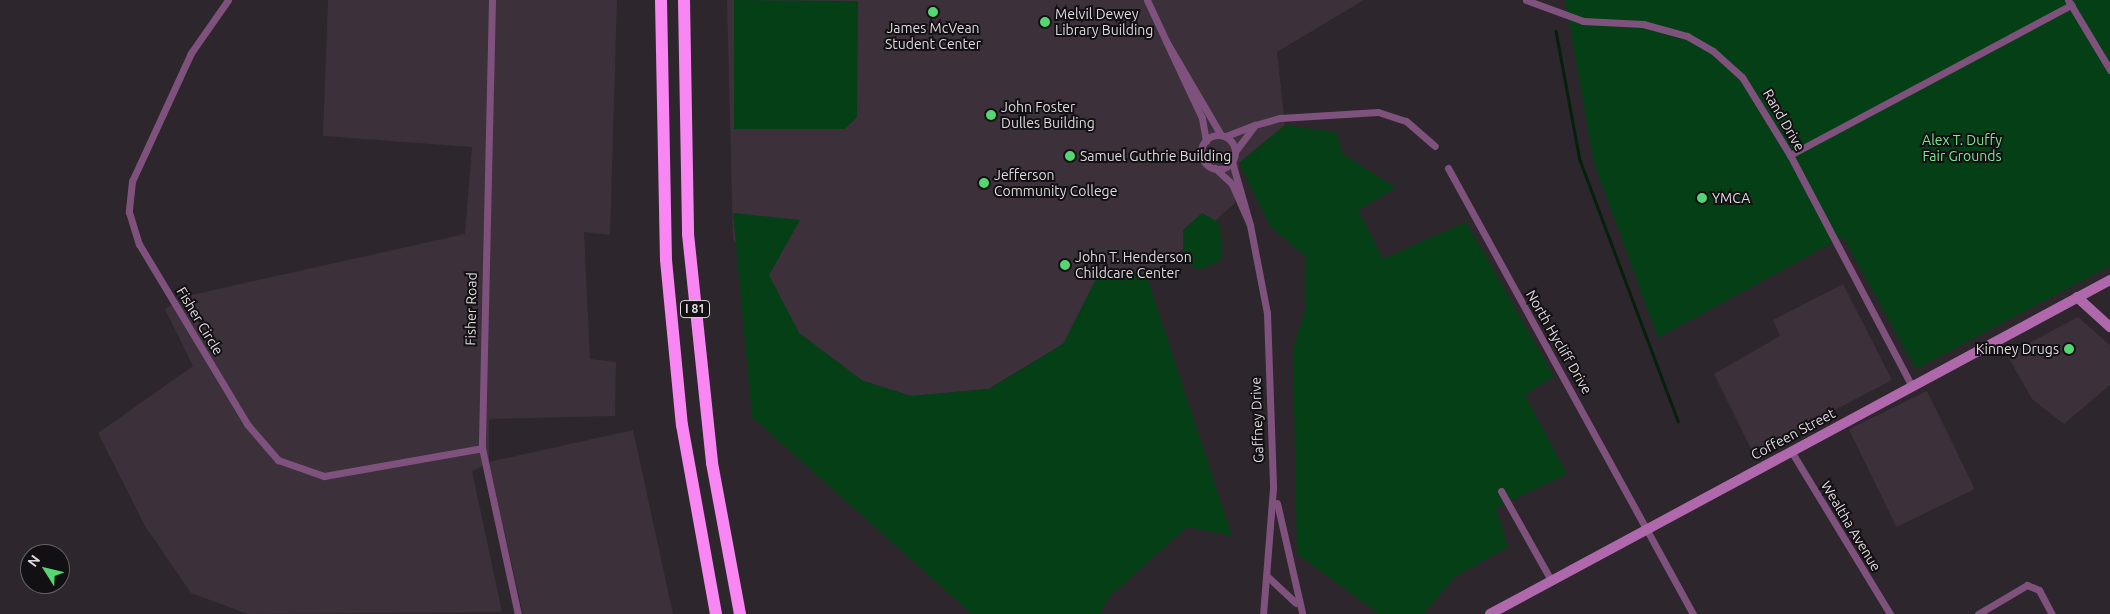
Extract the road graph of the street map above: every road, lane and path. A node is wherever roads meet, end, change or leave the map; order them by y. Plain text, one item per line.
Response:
1 (228, 0) edge
2 (492, 0) edge
3 (661, 0) edge
4 (684, 0) edge
5 (1148, 0) edge
6 (1526, 0) edge
7 (2069, 3) edge
8 (1166, 41) junction
9 (2110, 70) edge
10 (1255, 125) junction
11 (1223, 136) junction
12 (1206, 141) junction
13 (1435, 146) dead end
14 (1235, 153) junction
15 (1790, 155) junction
16 (1232, 162) junction
17 (1215, 168) junction
18 (1448, 168) dead end
19 (1250, 225) junction
20 (2110, 280) edge
21 (2077, 297) junction
22 (2110, 328) edge
23 (1912, 386) junction
24 (482, 448) junction
25 (1791, 450) junction
26 (1274, 488) junction
27 (1501, 491) dead end
28 (1647, 528) junction
29 (1268, 577) junction
30 (1552, 580) junction
31 (734, 590) junction
32 (1302, 613) edge
33 (518, 614) edge
34 (716, 614) edge
35 (740, 614) edge
36 (744, 614) edge
37 (1263, 614) edge
38 (1490, 614) edge
39 (1694, 614) edge
40 (1890, 614) edge
41 (1978, 614) edge
42 (2052, 614) edge

1 - 24 street, Fisher Circle
2 - 24 street, Fisher Road
3 - 34 highway, I 81
4 - 31 highway, I 81
5 - 8 street
6 - 15 street, Rand Drive
7 - 9 street
7 - 15 street
8 - 11 street
8 - 12 street
10 - 11 street
10 - 13 street
10 - 14 street
11 - 12 street
11 - 14 street
12 - 17 street
14 - 16 street
15 - 23 street, Rand Drive
16 - 17 street
16 - 19 street, Gaffney Drive
17 - 19 street, Gaffney Drive
18 - 28 street, North Hycliff Drive
19 - 26 street, Gaffney Drive
20 - 21 main road, Coffeen Street
21 - 22 main road
21 - 23 main road, Coffeen Street
23 - 25 main road, Coffeen Street
24 - 33 street, Fisher Road
25 - 28 main road, Coffeen Street
25 - 40 street, Wealtha Avenue
26 - 29 street, Gaffney Drive
26 - 32 street
27 - 30 street
28 - 30 main road, Coffeen Street
28 - 39 street, North Hycliff Drive
29 - 32 street
29 - 37 street, Gaffney Drive
30 - 38 main road, Coffeen Street
31 - 35 highway, I 81
31 - 36 highway
41 - 42 street

